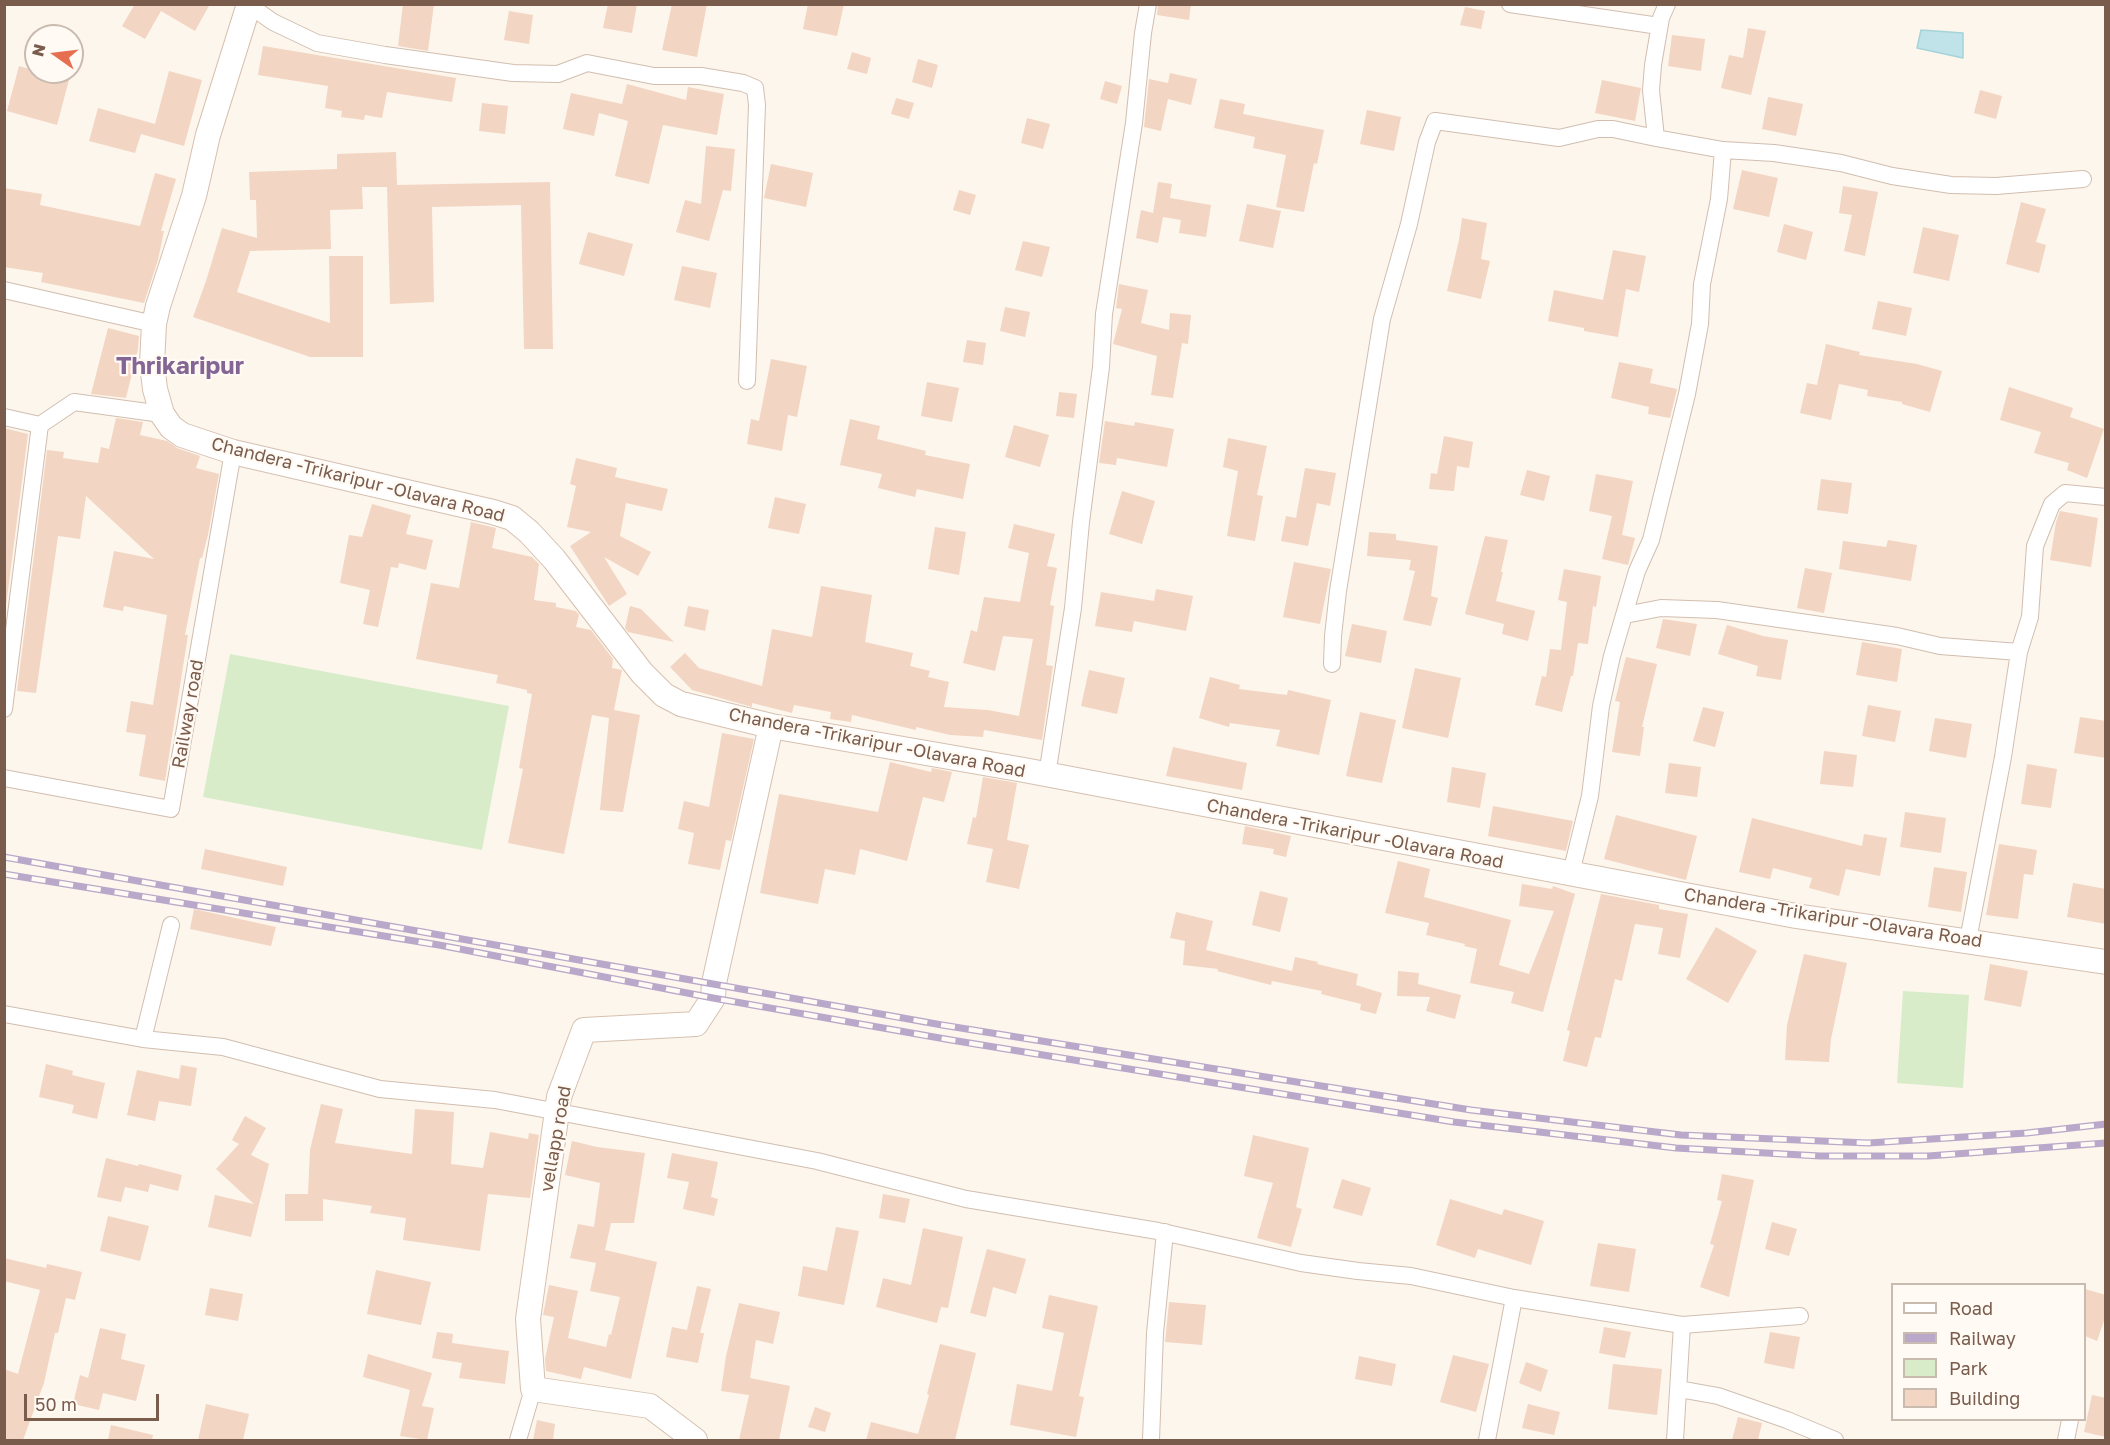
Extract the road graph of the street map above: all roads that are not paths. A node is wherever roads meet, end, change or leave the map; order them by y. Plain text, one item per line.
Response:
1 (1148, 4) edge
2 (1510, 4) edge
3 (1667, 4) edge
4 (249, 5) edge
5 (1659, 26) junction
6 (1656, 138) junction
7 (1723, 150) junction
8 (2083, 179) dead end
9 (4, 290) edge
10 (154, 324) junction
11 (747, 381) dead end
12 (162, 414) junction
13 (4, 417) edge
14 (40, 425) junction
15 (233, 452) junction
16 (2106, 497) edge
17 (1625, 615) junction
18 (2019, 652) junction
19 (1332, 664) dead end
20 (4, 709) edge
21 (771, 726) junction
22 (1047, 775) junction
23 (4, 778) edge
24 (1571, 873) junction
25 (171, 925) dead end
26 (1968, 940) junction
27 (2106, 962) edge
28 (4, 1014) edge
29 (143, 1039) junction
30 (557, 1112) junction
31 (1165, 1232) junction
32 (1514, 1298) junction
33 (1800, 1316) dead end
34 (1682, 1325) junction
35 (534, 1389) junction
36 (1679, 1389) junction
37 (2070, 1421) edge
38 (518, 1440) edge
39 (695, 1440) edge
40 (1151, 1440) edge
41 (1487, 1440) edge
42 (1675, 1440) edge
43 (1835, 1440) edge
44 (2066, 1440) edge

1 - 22 street
2 - 5 street
3 - 5 street
4 - 10 main road, Chandera -Trikaripur -Olavara Road
4 - 11 street
5 - 6 street
6 - 7 street
6 - 19 street
7 - 8 street
7 - 17 street
9 - 10 street
10 - 12 main road, Chandera -Trikaripur -Olavara Road
12 - 14 street
12 - 15 main road, Chandera -Trikaripur -Olavara Road
13 - 14 street
14 - 20 street
15 - 21 main road, Chandera -Trikaripur -Olavara Road
15 - 23 street, Railway road
16 - 18 street
17 - 18 street
17 - 24 street
18 - 26 street
21 - 22 main road, Chandera -Trikaripur -Olavara Road
21 - 30 main road, vellapp road
22 - 24 main road, Chandera -Trikaripur -Olavara Road
24 - 26 main road, Chandera -Trikaripur -Olavara Road
25 - 29 street
26 - 27 main road, Chandera -Trikaripur -Olavara Road
28 - 29 street
29 - 30 street
30 - 31 street
30 - 35 main road, vellapp road
31 - 32 street
31 - 40 street
32 - 34 street
32 - 41 street
33 - 34 street
34 - 36 street
35 - 38 street
35 - 39 main road
36 - 42 street
36 - 43 street
37 - 44 street

